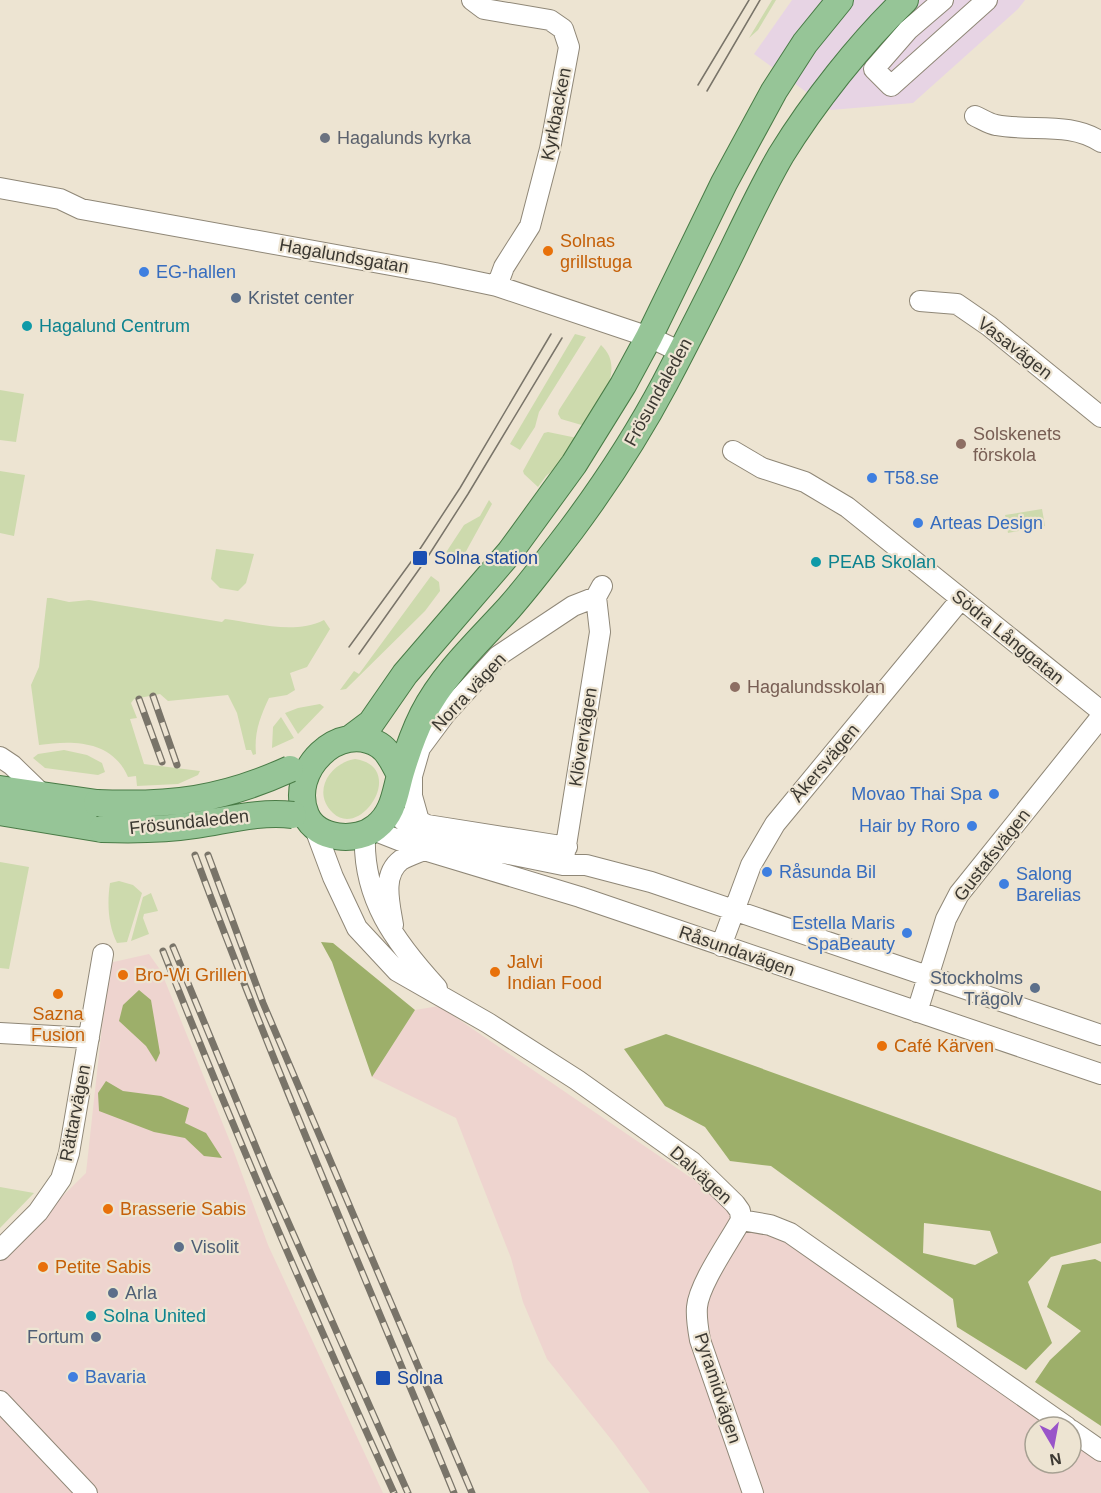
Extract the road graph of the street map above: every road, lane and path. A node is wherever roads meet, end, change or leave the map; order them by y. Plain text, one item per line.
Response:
1 (472, 0) edge
2 (840, 0) edge
3 (905, 0) edge
4 (943, 0) edge
5 (987, 0) edge
6 (975, 116) dead end
7 (1101, 142) edge
8 (0, 188) edge
9 (497, 286) junction
10 (920, 301) dead end
11 (649, 337) junction
12 (681, 352) junction
13 (1101, 417) edge
14 (733, 451) dead end
15 (599, 591) joint
16 (961, 599) junction
17 (1101, 711) edge
18 (1101, 717) edge
19 (351, 738) junction
20 (318, 755) junction
21 (0, 757) edge
22 (0, 789) edge
23 (401, 793) junction
24 (44, 796) junction
25 (0, 812) edge
26 (304, 819) junction
27 (369, 832) junction
28 (424, 850) junction
29 (565, 856) junction
30 (557, 890) junction
31 (734, 910) junction
32 (394, 937) junction
33 (721, 946) junction
34 (104, 954) dead end
35 (929, 977) junction
36 (448, 1001) junction
37 (917, 1012) junction
38 (0, 1033) edge
39 (1101, 1035) edge
40 (89, 1038) junction
41 (1100, 1071) edge
42 (741, 1220) junction
43 (0, 1250) edge
44 (0, 1401) edge
45 (1050, 1415) edge
46 (1083, 1438) edge
47 (1101, 1451) edge
48 (87, 1493) edge
49 (753, 1493) edge

1 - 9 street, Kyrkbacken
2 - 11 main road, Frösundaleden
3 - 12 main road, Frösundaleden
4 - 5 street
6 - 7 street
8 - 9 street, Hagalundsgatan
9 - 11 street, Hagalundsgatan
10 - 13 street, Vasavägen
11 - 12 street, Hagalundsgatan
11 - 19 main road, Frösundaleden
12 - 23 main road, Frösundaleden
14 - 16 street, Södra Långgatan
15 - 23 street, Norra vägen
15 - 29 street, Klövervägen
16 - 17 street, Södra Långgatan
16 - 31 street, Åkersvägen
18 - 35 street, Gustafsvägen
19 - 20 main road
19 - 23 main road
20 - 24 main road, Frösundaleden, bridge
20 - 26 main road
21 - 24 street
22 - 24 main road, Frösundaleden
23 - 27 main road
23 - 29 street, Råsundavägen
25 - 26 main road, Frösundaleden, bridge
26 - 27 main road
26 - 36 street, Dalvägen
27 - 28 street, Råsundavägen
27 - 32 street, Dalvägen
28 - 30 street, Råsundavägen
28 - 32 street
29 - 30 street, Klövervägen
29 - 31 street, Råsundavägen
30 - 33 street, Råsundavägen
31 - 33 street, Åkersvägen
31 - 35 street, Råsundavägen
32 - 36 street, Dalvägen
33 - 37 street, Råsundavägen
34 - 40 street, Rättarvägen
35 - 37 street, Gustafsvägen
35 - 39 street, Råsundavägen
36 - 42 street, Dalvägen
37 - 41 street, Råsundavägen
38 - 40 street
40 - 43 street, Rättarvägen
42 - 45 street, Dalvägen
42 - 49 street, Pyramidvägen
44 - 48 street
46 - 47 street, Dalvägen

